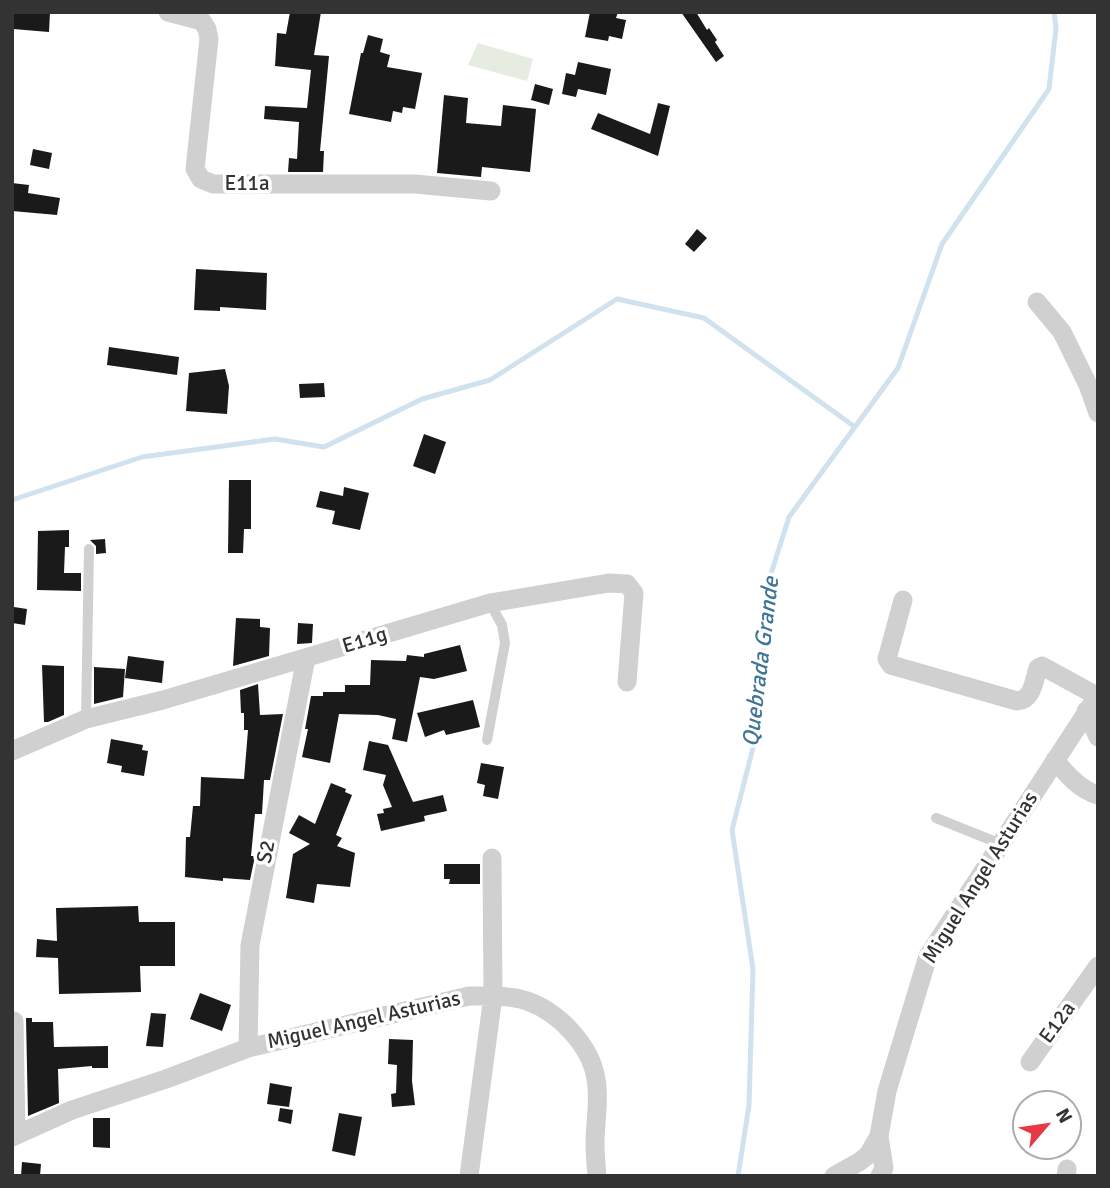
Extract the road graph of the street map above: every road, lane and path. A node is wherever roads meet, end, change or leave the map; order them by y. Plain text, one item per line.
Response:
1 (168, 12) edge
2 (491, 191) dead end
3 (1037, 302) dead end
4 (1098, 413) edge
5 (89, 549) dead end
6 (903, 600) dead end
7 (490, 603) junction
8 (306, 659) junction
9 (627, 682) dead end
10 (1094, 701) edge
11 (86, 719) junction
12 (1098, 737) edge
13 (487, 740) dead end
14 (12, 751) edge
15 (1055, 760) junction
16 (1098, 795) edge
17 (936, 818) dead end
18 (1001, 844) junction
19 (492, 858) dead end
20 (1098, 965) edge
21 (493, 996) junction
22 (14, 1021) dead end
23 (248, 1048) junction
24 (1030, 1062) dead end
25 (14, 1136) edge
26 (879, 1136) junction
27 (469, 1176) edge
28 (597, 1176) edge
29 (834, 1176) edge
30 (880, 1176) edge

1 - 2 street, E11a
3 - 4 street
5 - 11 lane
6 - 10 street
7 - 8 street, E11g
7 - 9 street, E11g
7 - 13 lane
8 - 11 street, E11g
8 - 23 street, S2
10 - 12 street
10 - 15 street, Miguel Angel Asturias
11 - 14 street, E11g
15 - 16 street
15 - 18 street, Miguel Angel Asturias
17 - 18 lane
18 - 26 street, Miguel Angel Asturias
19 - 21 street
20 - 24 street, E12a
21 - 23 street, Miguel Angel Asturias
21 - 27 street
21 - 28 street, Miguel Angel Asturias
22 - 25 street
23 - 25 street, Miguel Angel Asturias
26 - 29 street, Miguel Angel Asturias
26 - 30 street

